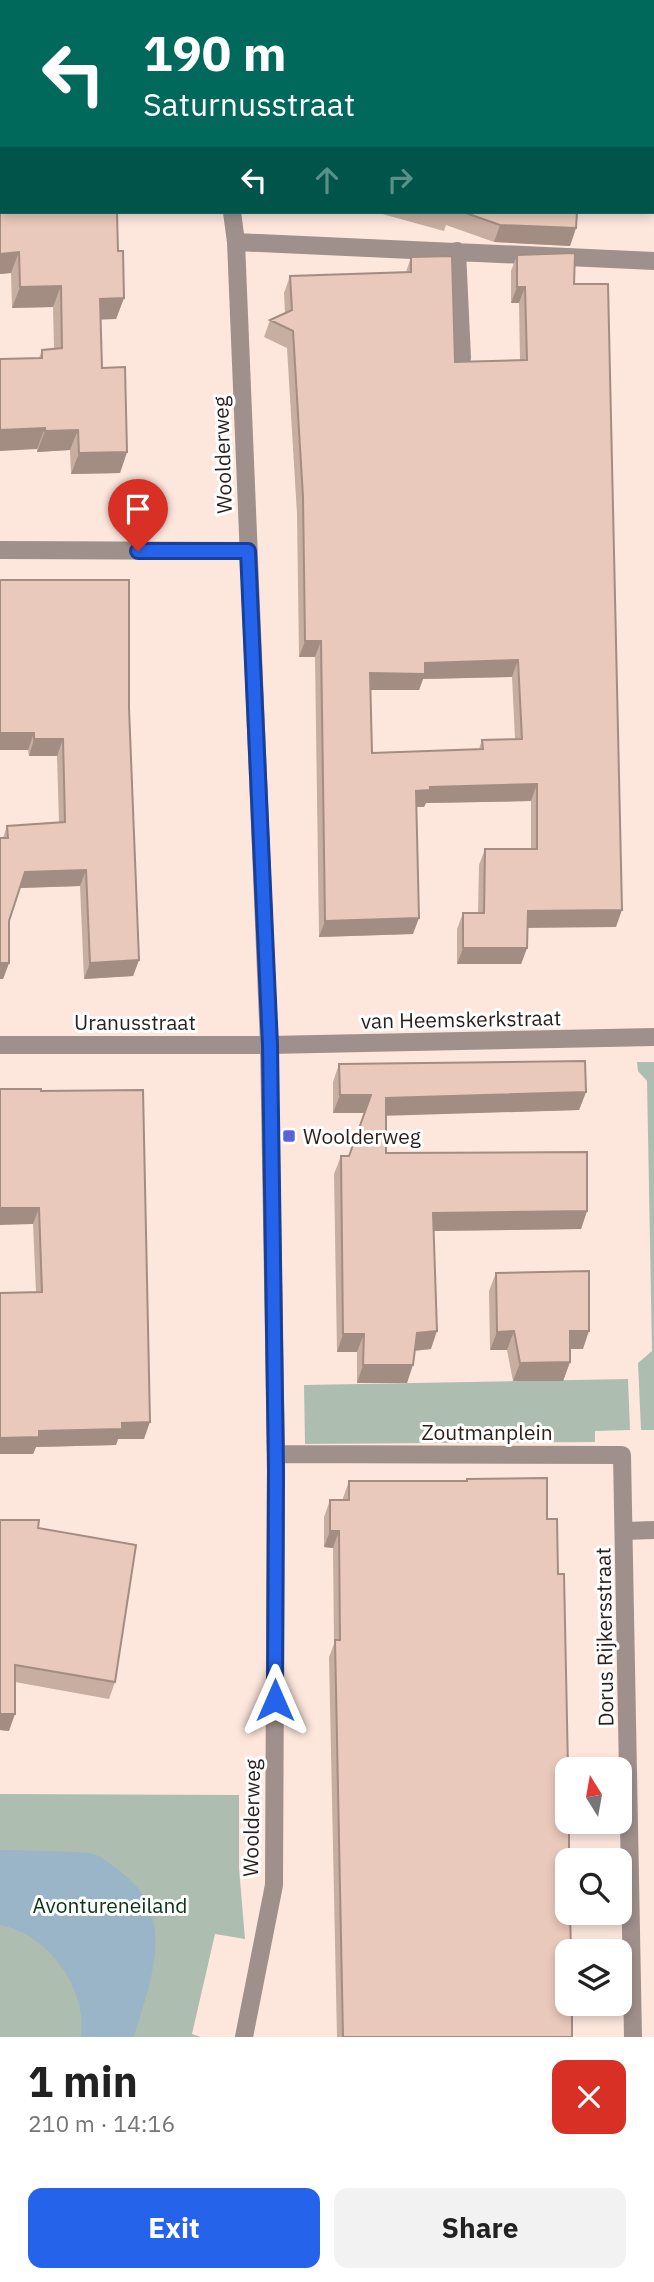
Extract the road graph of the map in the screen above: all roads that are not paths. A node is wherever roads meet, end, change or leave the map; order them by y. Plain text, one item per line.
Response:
1 (232, 214) edge
2 (236, 242) junction
3 (457, 251) junction
4 (654, 261) edge
5 (462, 358) dead end
6 (0, 550) edge
7 (248, 551) junction
8 (654, 1037) edge
9 (0, 1045) edge
10 (270, 1045) junction
11 (276, 1454) junction
12 (654, 1530) edge
13 (625, 1531) junction
14 (244, 2037) edge
15 (633, 2037) edge

1 - 2 street, Woolderweg
2 - 3 street
2 - 7 street, Woolderweg
3 - 4 street
3 - 5 street
6 - 7 street
7 - 10 street, Woolderweg
8 - 10 street, van Heemskerkstraat
9 - 10 street, Uranusstraat
10 - 11 street, Woolderweg
11 - 13 street, Zoutmanplein
11 - 14 street, Woolderweg
12 - 13 street
13 - 15 street, Dorus Rijkersstraat

